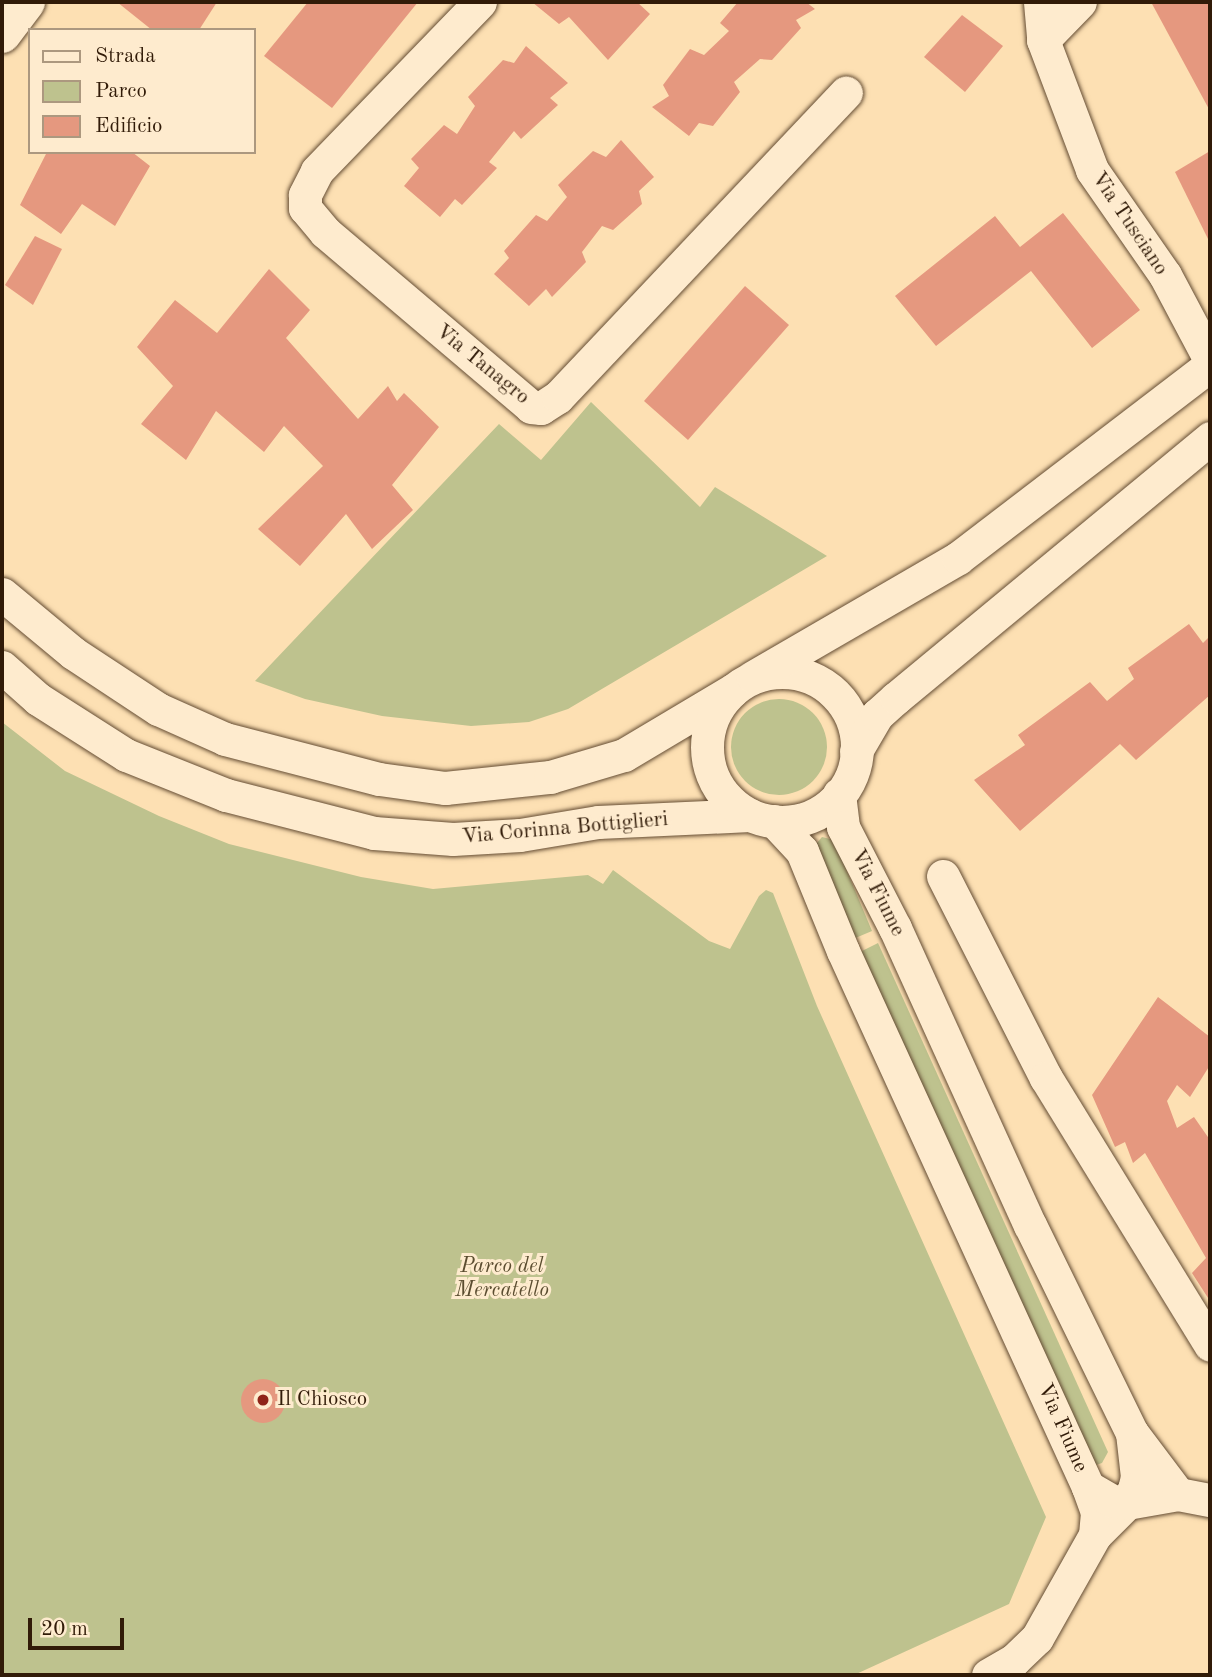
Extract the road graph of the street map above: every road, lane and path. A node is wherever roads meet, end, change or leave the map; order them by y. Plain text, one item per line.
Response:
1 (26, 2) edge
2 (480, 2) edge
3 (1040, 2) edge
4 (1080, 2) edge
5 (2, 34) edge
6 (1043, 40) junction
7 (846, 92) dead end
8 (1210, 362) edge
9 (1210, 438) edge
10 (2, 594) edge
11 (2, 667) edge
12 (743, 683) junction
13 (856, 751) junction
14 (839, 794) junction
15 (762, 818) junction
16 (943, 876) dead end
17 (1210, 1345) edge
18 (1132, 1433) junction
19 (1088, 1487) junction
20 (1178, 1494) junction
21 (1210, 1500) edge
22 (1127, 1503) junction
23 (1095, 1535) junction
24 (988, 1675) edge

1 - 5 street
2 - 7 street, Via Tanagro
3 - 6 street, Via Tusciano
4 - 6 street
6 - 8 street, Via Tusciano
8 - 12 street
9 - 13 street
10 - 12 street
11 - 15 street, Via Corinna Bottiglieri
12 - 13 street
12 - 15 street
13 - 14 street
14 - 15 street
14 - 18 street, Via Fiume
15 - 19 street, Via Fiume
16 - 17 street
18 - 20 street
18 - 22 street, Via Fiume
19 - 22 street, Via Fiume
19 - 23 street
20 - 21 street
20 - 22 street
22 - 23 street
23 - 24 street

